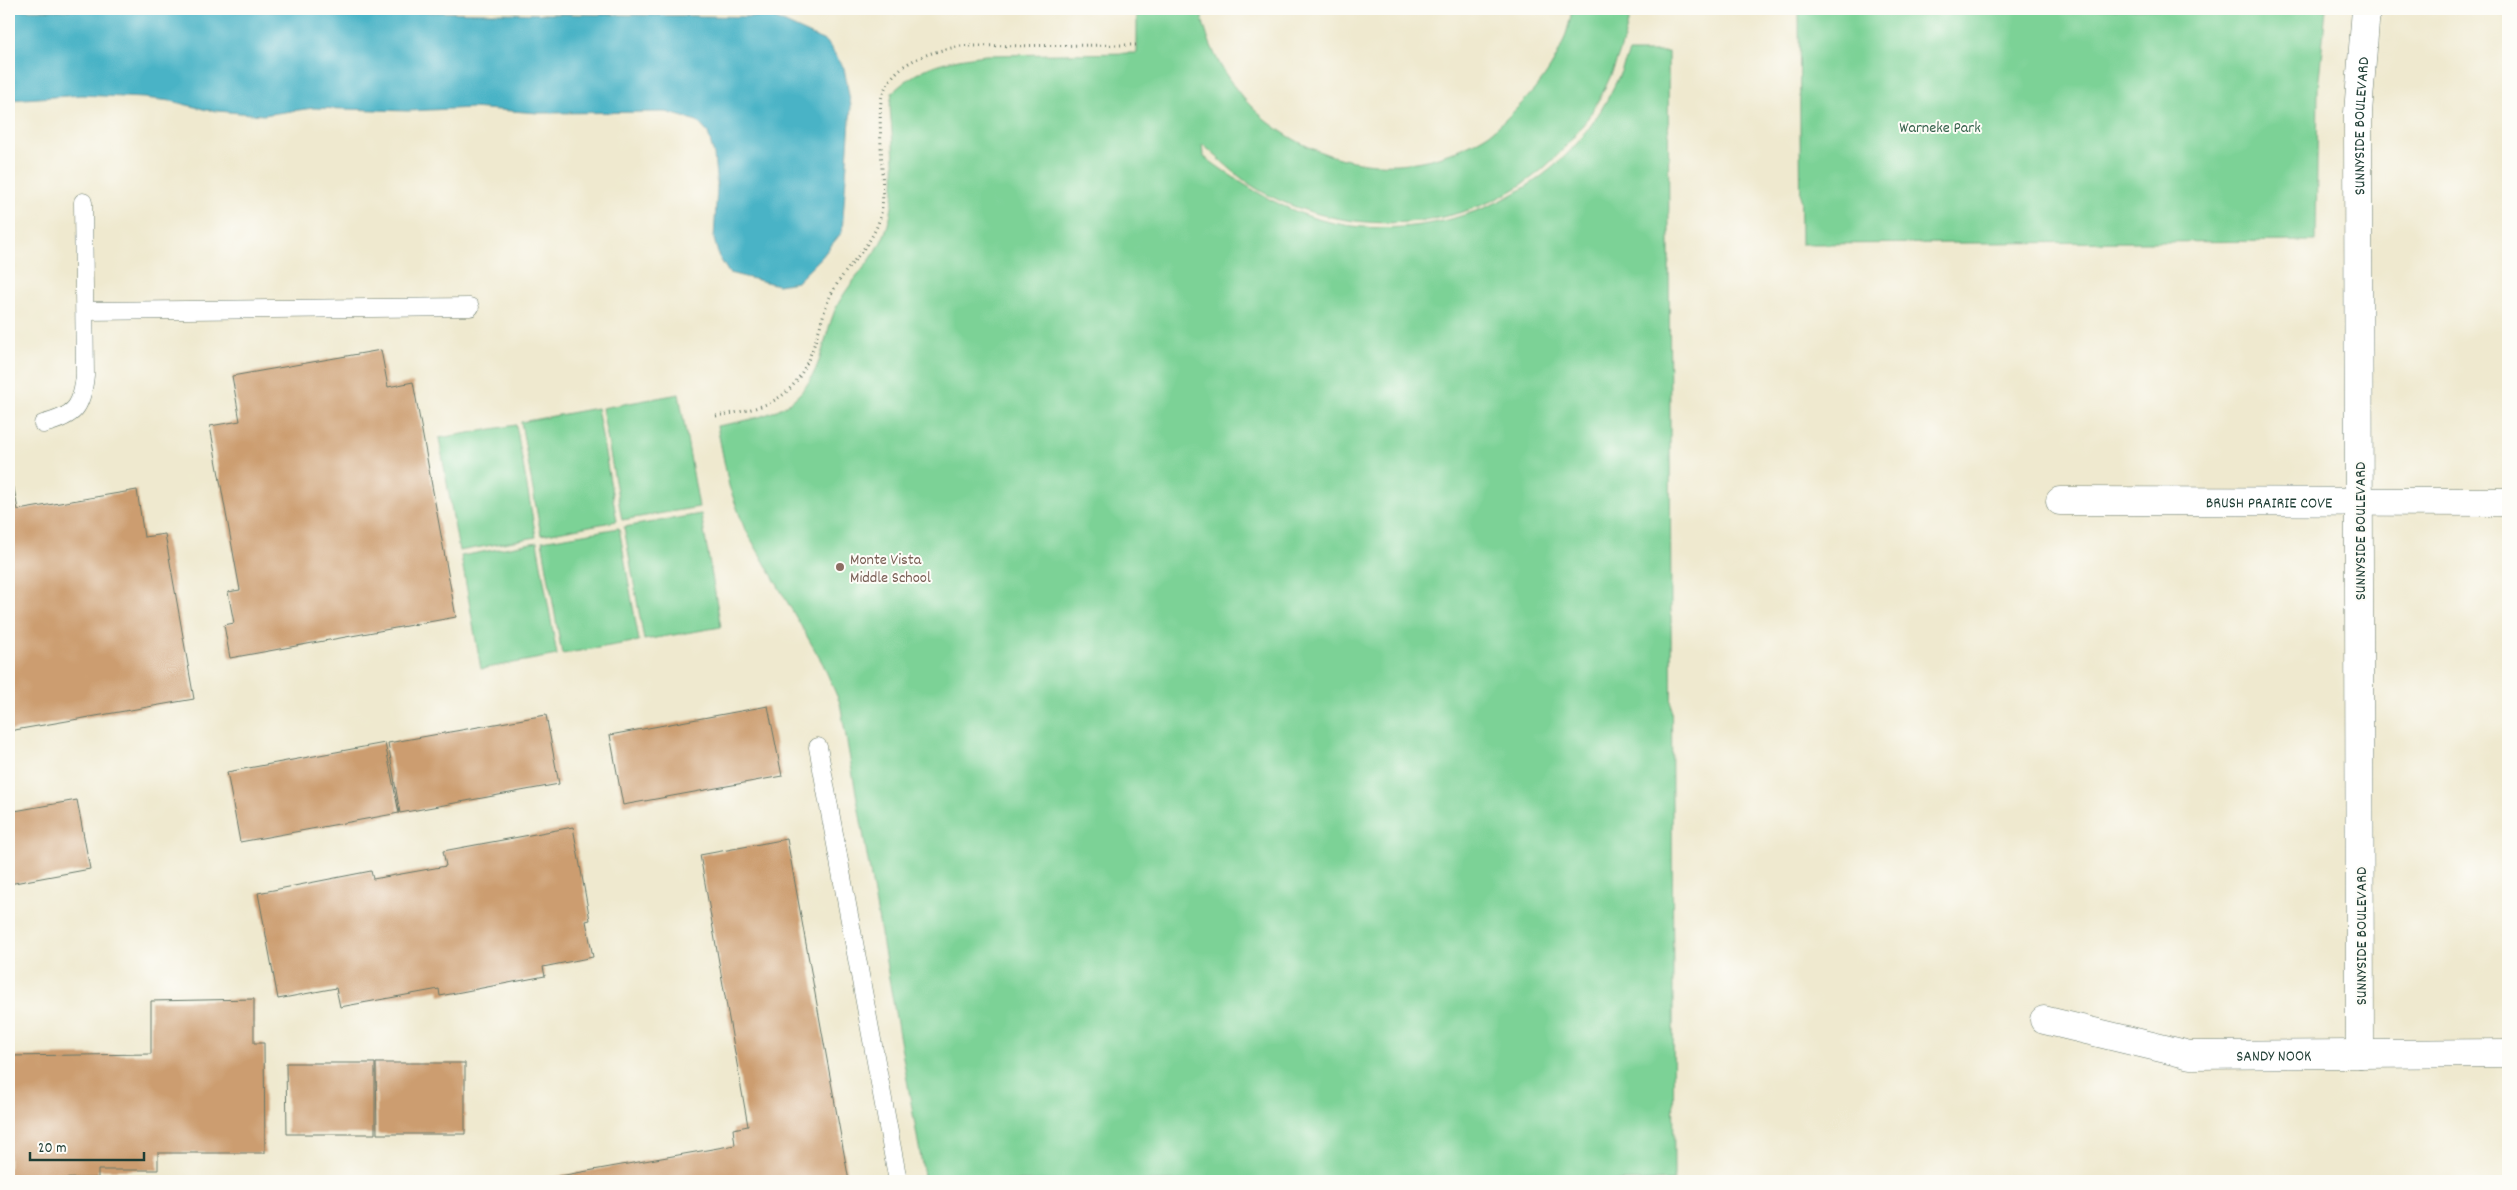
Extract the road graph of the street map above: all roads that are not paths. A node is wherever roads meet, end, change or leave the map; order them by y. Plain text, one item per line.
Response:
1 (2366, 9) edge
2 (83, 202) dead end
3 (470, 307) dead end
4 (85, 311) junction
5 (43, 424) dead end
6 (2060, 501) dead end
7 (2359, 502) junction
8 (2508, 502) edge
9 (818, 747) dead end
10 (2044, 1020) dead end
11 (2508, 1052) edge
12 (2360, 1054) junction
13 (898, 1181) edge

1 - 7 street, SUNNYSIDE BOULEVARD
2 - 4 lane
3 - 4 lane
4 - 5 lane
6 - 7 street, BRUSH PRAIRIE COVE
7 - 8 street, BRUSH PRAIRIE COVE
7 - 12 street, SUNNYSIDE BOULEVARD
9 - 13 lane
10 - 12 street, SANDY NOOK
11 - 12 street, SANDY NOOK

